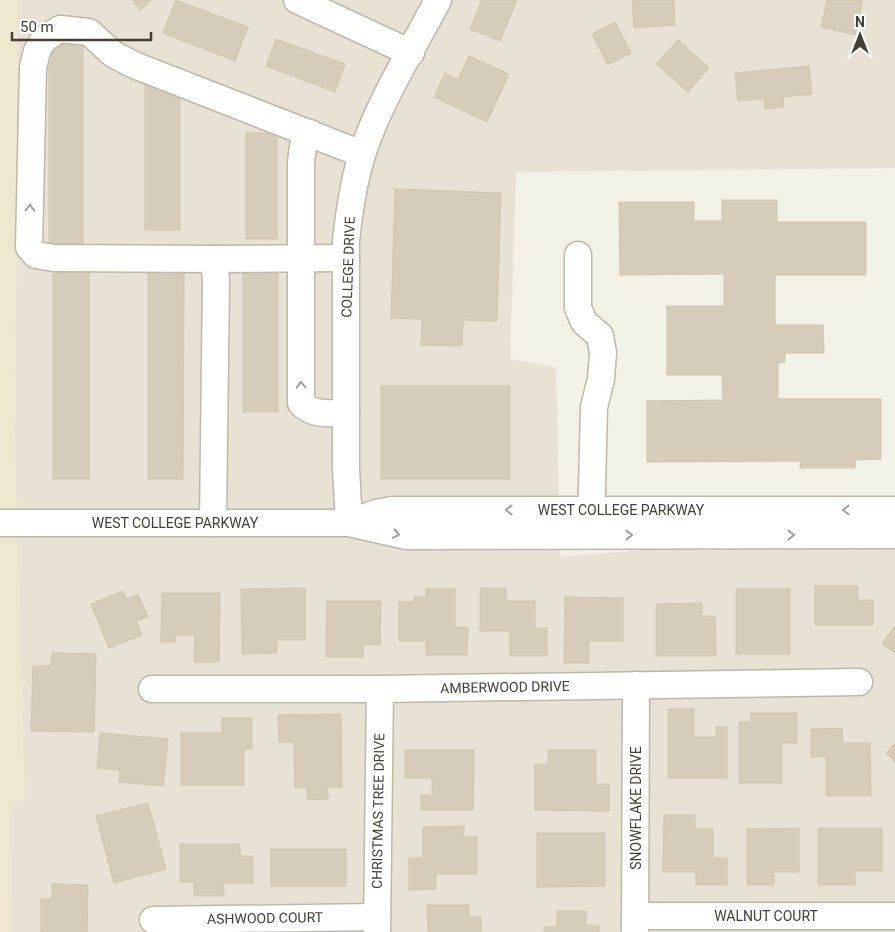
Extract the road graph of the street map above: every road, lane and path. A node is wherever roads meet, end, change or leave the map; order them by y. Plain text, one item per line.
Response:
1 (297, 0) edge
2 (438, 0) edge
3 (411, 53) junction
4 (310, 134) junction
5 (362, 154) junction
6 (578, 255) dead end
7 (346, 258) junction
8 (214, 259) junction
9 (299, 259) junction
10 (346, 413) junction
11 (895, 510) edge
12 (0, 523) edge
13 (214, 523) junction
14 (349, 523) junction
15 (591, 523) junction
16 (895, 535) edge
17 (859, 682) dead end
18 (636, 685) junction
19 (152, 689) dead end
20 (380, 689) junction
21 (895, 916) edge
22 (153, 920) dead end
23 (377, 924) edge
24 (636, 924) edge

1 - 3 street
2 - 3 street, COLLEGE DRIVE
3 - 5 street, COLLEGE DRIVE
4 - 5 street
8 -> 4 street
4 - 9 street
5 - 7 street, COLLEGE DRIVE
6 - 15 street
7 - 9 street
7 - 10 street, COLLEGE DRIVE
8 - 9 street
8 - 13 street
10 -> 9 street
10 - 14 street, COLLEGE DRIVE
11 -> 15 street, WEST COLLEGE PARKWAY
12 - 13 street, WEST COLLEGE PARKWAY
13 - 14 street, WEST COLLEGE PARKWAY
14 - 15 street, WEST COLLEGE PARKWAY
15 -> 16 street, WEST COLLEGE PARKWAY
17 - 18 street, AMBERWOOD DRIVE
18 - 20 street, AMBERWOOD DRIVE
18 - 24 street, SNOWFLAKE DRIVE
19 - 20 street, AMBERWOOD DRIVE
20 - 23 street, CHRISTMAS TREE DRIVE
21 - 24 street, WALNUT COURT
22 - 23 street, ASHWOOD COURT

